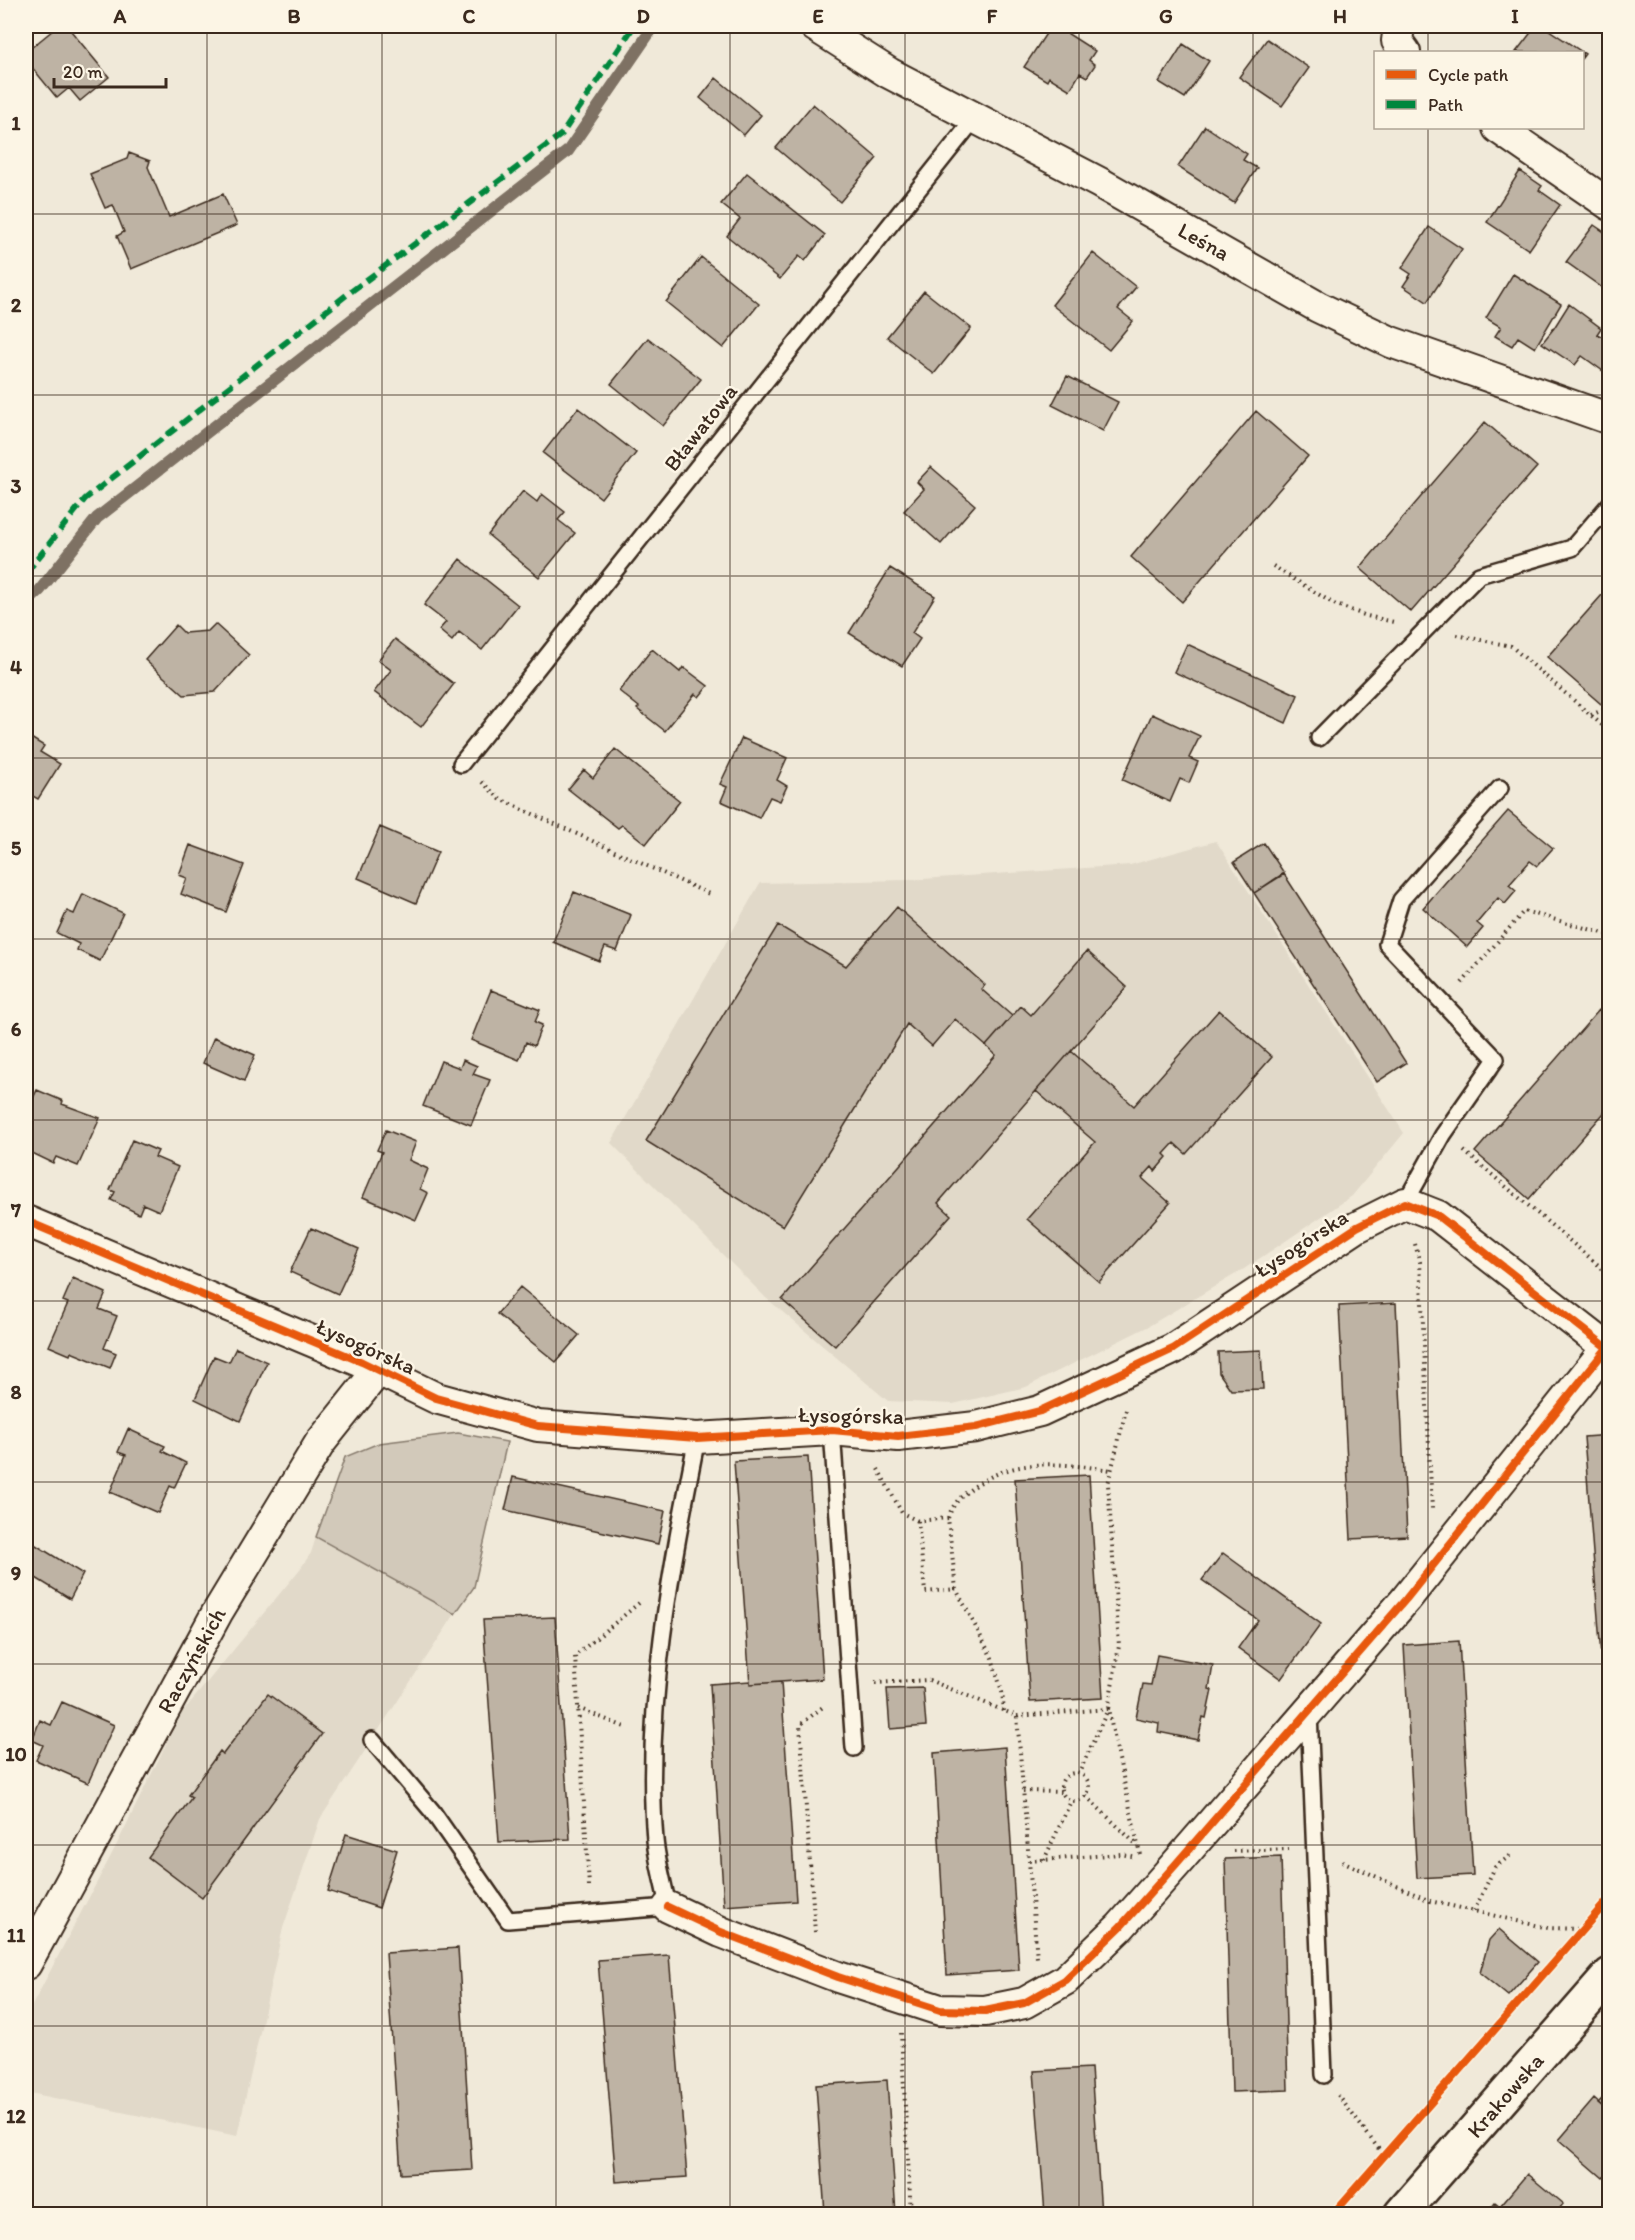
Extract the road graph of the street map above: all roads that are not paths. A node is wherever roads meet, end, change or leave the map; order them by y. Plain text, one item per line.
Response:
1 (815, 26) edge
2 (1399, 26) edge
3 (1404, 51) edge
4 (975, 118) junction
5 (1499, 129) edge
6 (1610, 205) edge
7 (1610, 419) edge
8 (1610, 504) edge
9 (1319, 738) dead end
10 (461, 764) road end
11 (1500, 788) dead end
12 (1405, 1203) junction
13 (26, 1221) edge
14 (1608, 1349) edge
15 (379, 1369) junction
16 (832, 1430) junction
17 (697, 1438) junction
18 (1309, 1712) junction
19 (372, 1740) dead end
20 (854, 1748) dead end
21 (668, 1907) junction
22 (26, 1964) edge
23 (1610, 1975) edge
24 (1324, 2075) road end
25 (1401, 2214) edge

1 - 4 street, Leśna
2 - 3 street
4 - 7 street, Leśna
4 - 10 lane, Bławatowa
5 - 6 street
8 - 9 lane
11 - 12 lane
12 - 14 street
12 - 16 street, Łysogórska
13 - 15 street, Łysogórska
14 - 18 street
15 - 17 street, Łysogórska
15 - 22 street, Raczyńskich
16 - 17 street, Łysogórska
16 - 20 lane
17 - 21 lane
18 - 21 street
18 - 24 lane
19 - 21 lane
23 - 25 street, Krakowska

